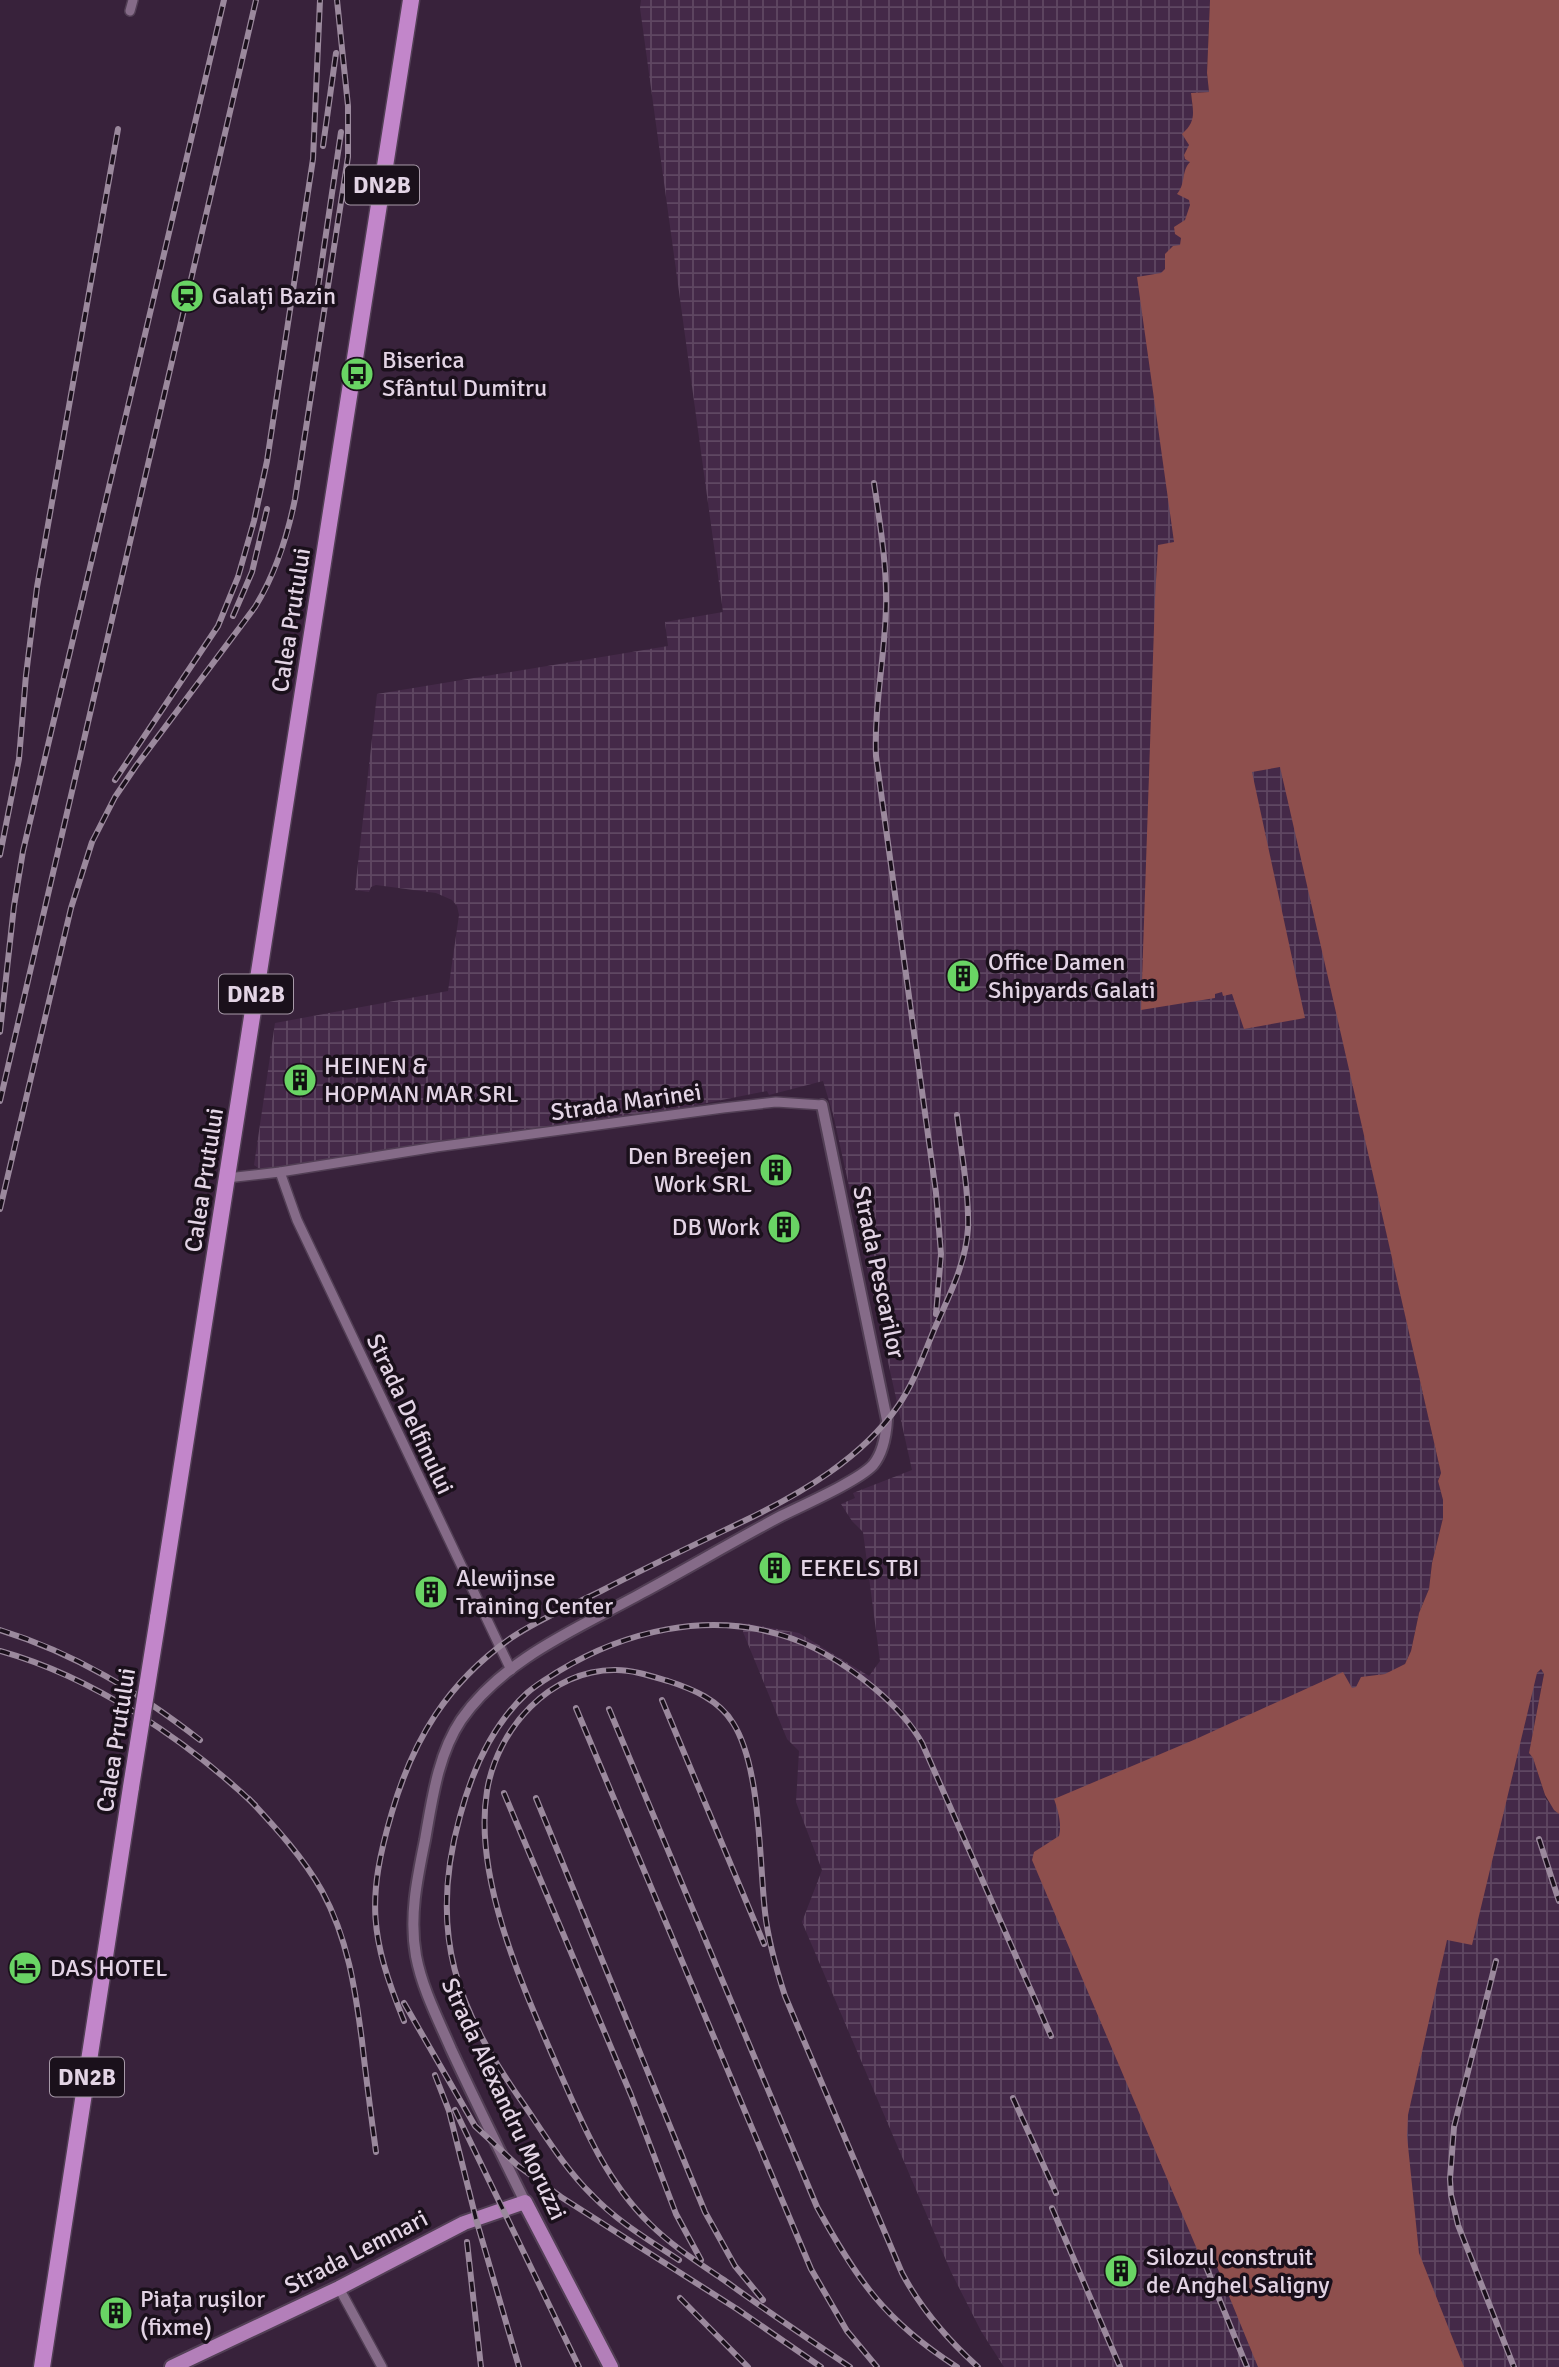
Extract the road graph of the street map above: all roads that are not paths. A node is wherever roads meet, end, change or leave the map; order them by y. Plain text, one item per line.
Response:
1 (132, 0) edge
2 (411, 0) edge
3 (130, 11) dead end
4 (822, 1105) joint
5 (280, 1172) junction
6 (227, 1178) junction
7 (882, 1447) joint
8 (511, 1670) junction
9 (525, 2202) junction
10 (339, 2288) junction
11 (43, 2367) edge
12 (172, 2367) edge
13 (382, 2367) edge
14 (611, 2367) edge

1 - 3 street
2 - 6 highway, Calea Prutului / DN2B
4 - 5 street, Strada Marinei
4 - 7 street, Strada Pescarilor
5 - 6 street, Strada Marinei
5 - 8 street, Strada Delfinului
6 - 11 highway, Calea Prutului / DN2B, bridge
7 - 8 street, Strada Alexandru Moruzzi
8 - 9 street, Strada Alexandru Moruzzi
9 - 10 main road, Strada Lemnari
9 - 14 main road, Strada Alexandru Moruzzi
10 - 12 main road, Strada Lemnari
10 - 13 street

